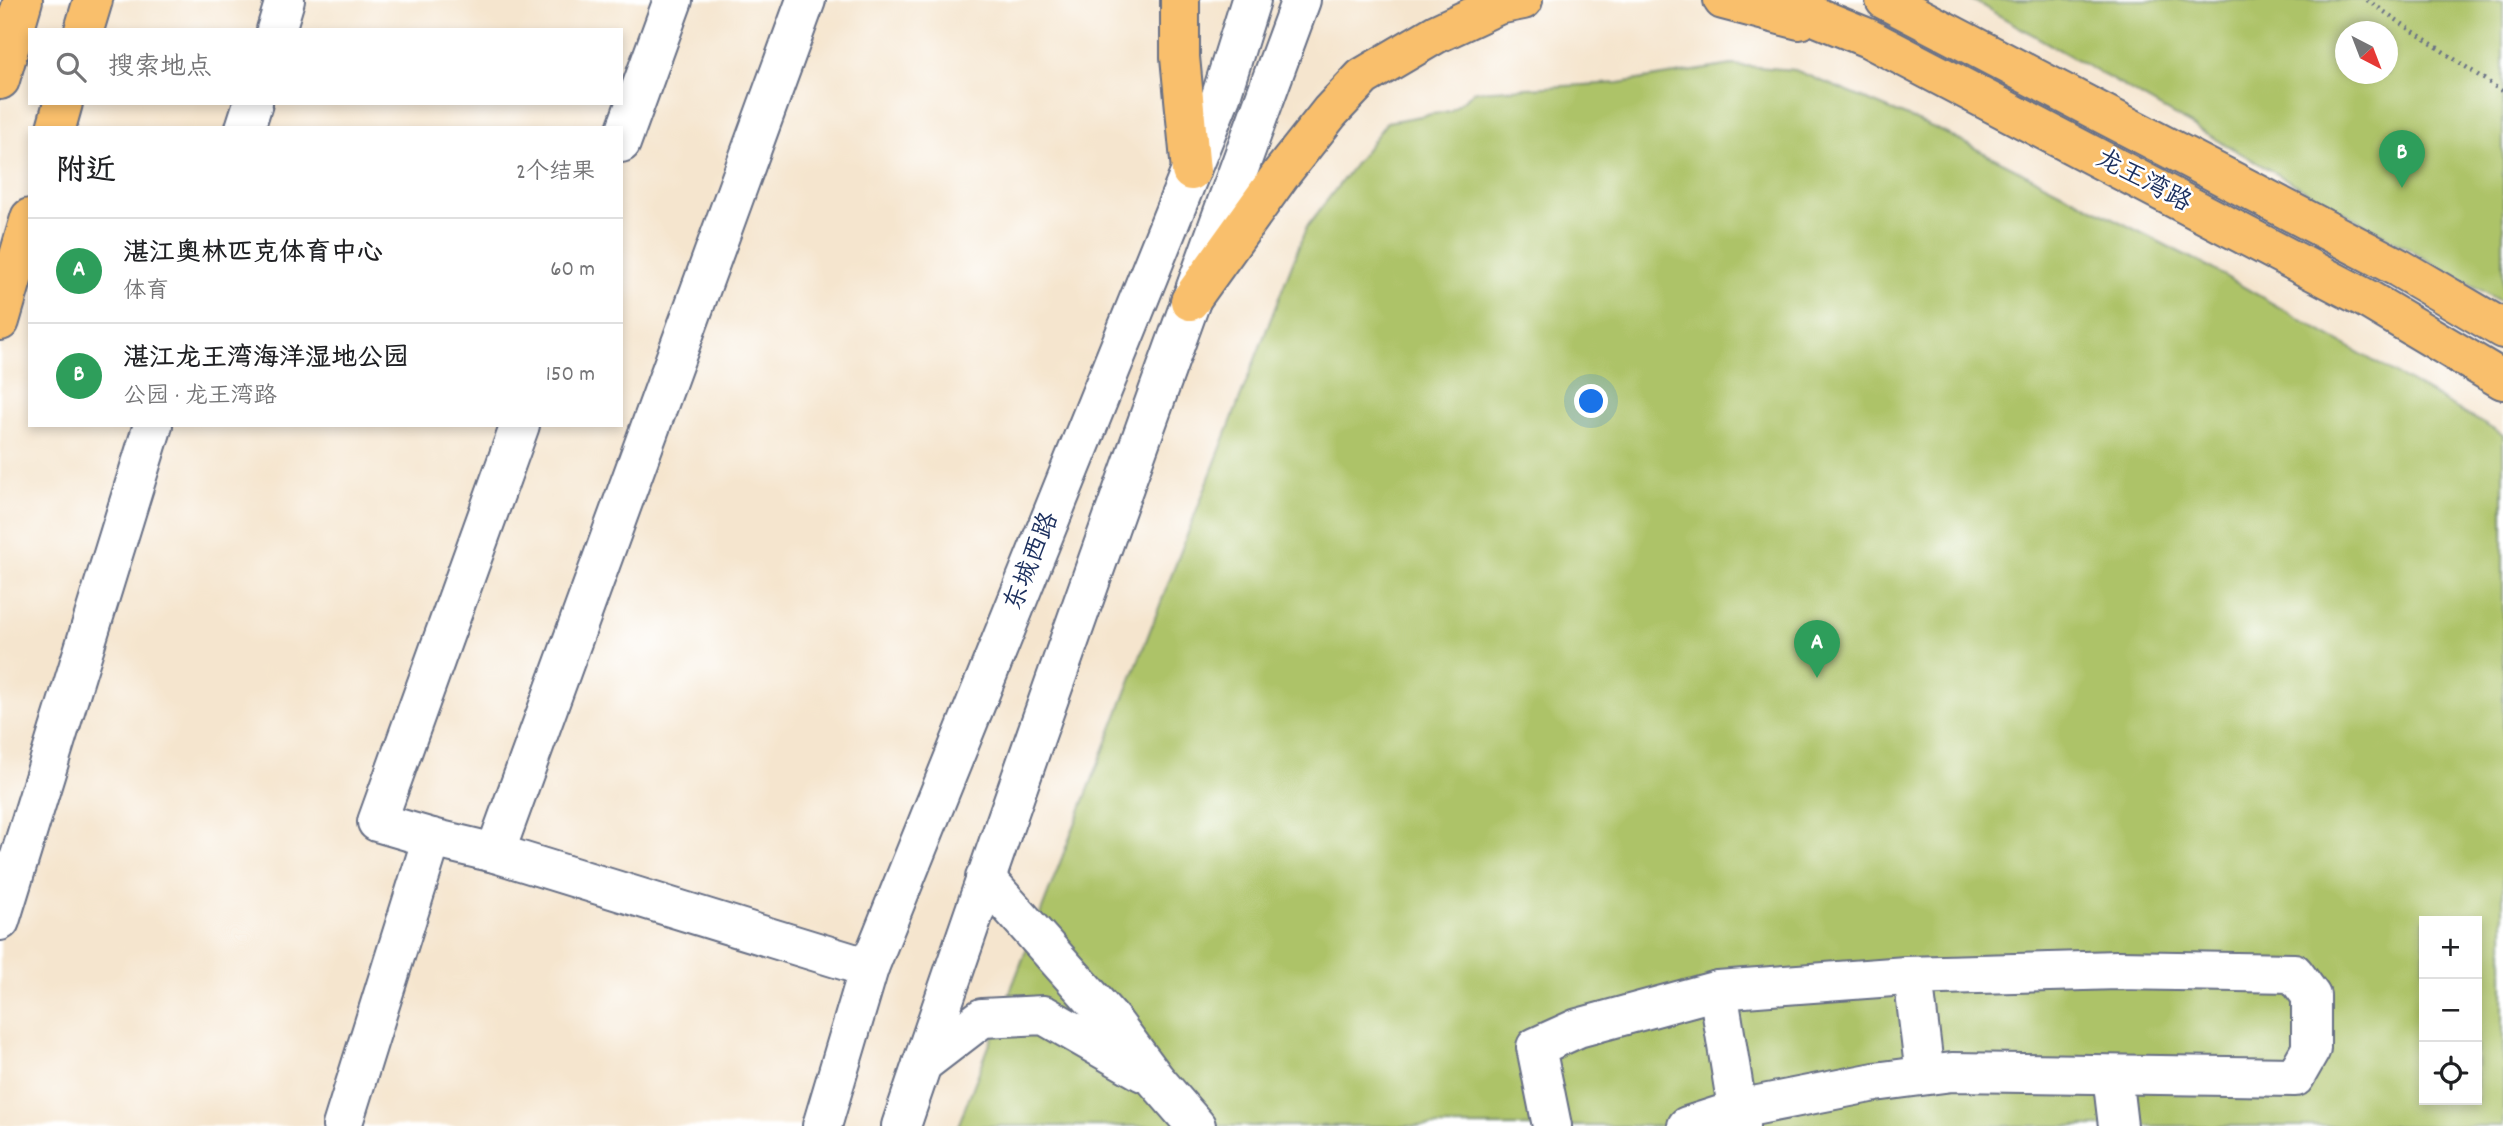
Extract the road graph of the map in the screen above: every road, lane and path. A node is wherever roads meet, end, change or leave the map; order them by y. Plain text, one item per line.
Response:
1 (23, 0) edge
2 (93, 0) edge
3 (285, 0) edge
4 (673, 0) edge
5 (806, 0) edge
6 (1180, 0) edge
7 (1251, 0) edge
8 (1301, 0) edge
9 (1523, 0) edge
10 (1723, 0) edge
11 (1775, 0) edge
12 (1885, 0) edge
13 (2367, 0) edge
14 (85, 28) edge
15 (277, 28) edge
16 (1868, 38) junction
17 (0, 80) edge
18 (2503, 92) edge
19 (62, 105) edge
20 (252, 105) edge
21 (57, 126) edge
22 (247, 126) edge
23 (623, 138) edge
24 (1191, 171) junction
25 (28, 225) edge
26 (1190, 301) junction
27 (0, 321) edge
28 (2503, 329) edge
29 (2503, 380) edge
30 (152, 427) edge
31 (519, 427) edge
32 (432, 838) junction
33 (495, 853) junction
34 (985, 878) junction
35 (0, 921) edge
36 (869, 968) junction
37 (1913, 976) junction
38 (1718, 990) junction
39 (922, 1064) junction
40 (2112, 1074) junction
41 (1925, 1075) junction
42 (1156, 1080) junction
43 (1739, 1118) edge
44 (342, 1126) edge
45 (822, 1126) edge
46 (901, 1126) edge
47 (1196, 1126) edge
48 (1552, 1126) edge
49 (1686, 1126) edge
50 (2118, 1126) edge

1 - 17 main road
2 - 14 main road
3 - 15 street
4 - 23 street
5 - 33 street
6 - 24 main road
7 - 24 street, 东城西路
8 - 26 street
9 - 26 main road
10 - 16 main road
11 - 16 main road, 龙王湾路
12 - 28 main road, 龙王湾路
13 - 18 path
16 - 29 main road, 龙王湾路
19 - 21 main road
20 - 22 street
24 - 36 street, 东城西路
25 - 27 main road
26 - 34 street
30 - 35 street
31 - 32 street
32 - 33 street
32 - 44 street
33 - 36 street
34 - 39 street
34 - 42 street
36 - 45 street, 东城西路
37 - 38 street
37 - 40 street
37 - 41 street
38 - 43 street
38 - 48 street
39 - 42 street
39 - 46 street
40 - 41 street
40 - 50 street
41 - 43 street
42 - 47 street
43 - 49 street

